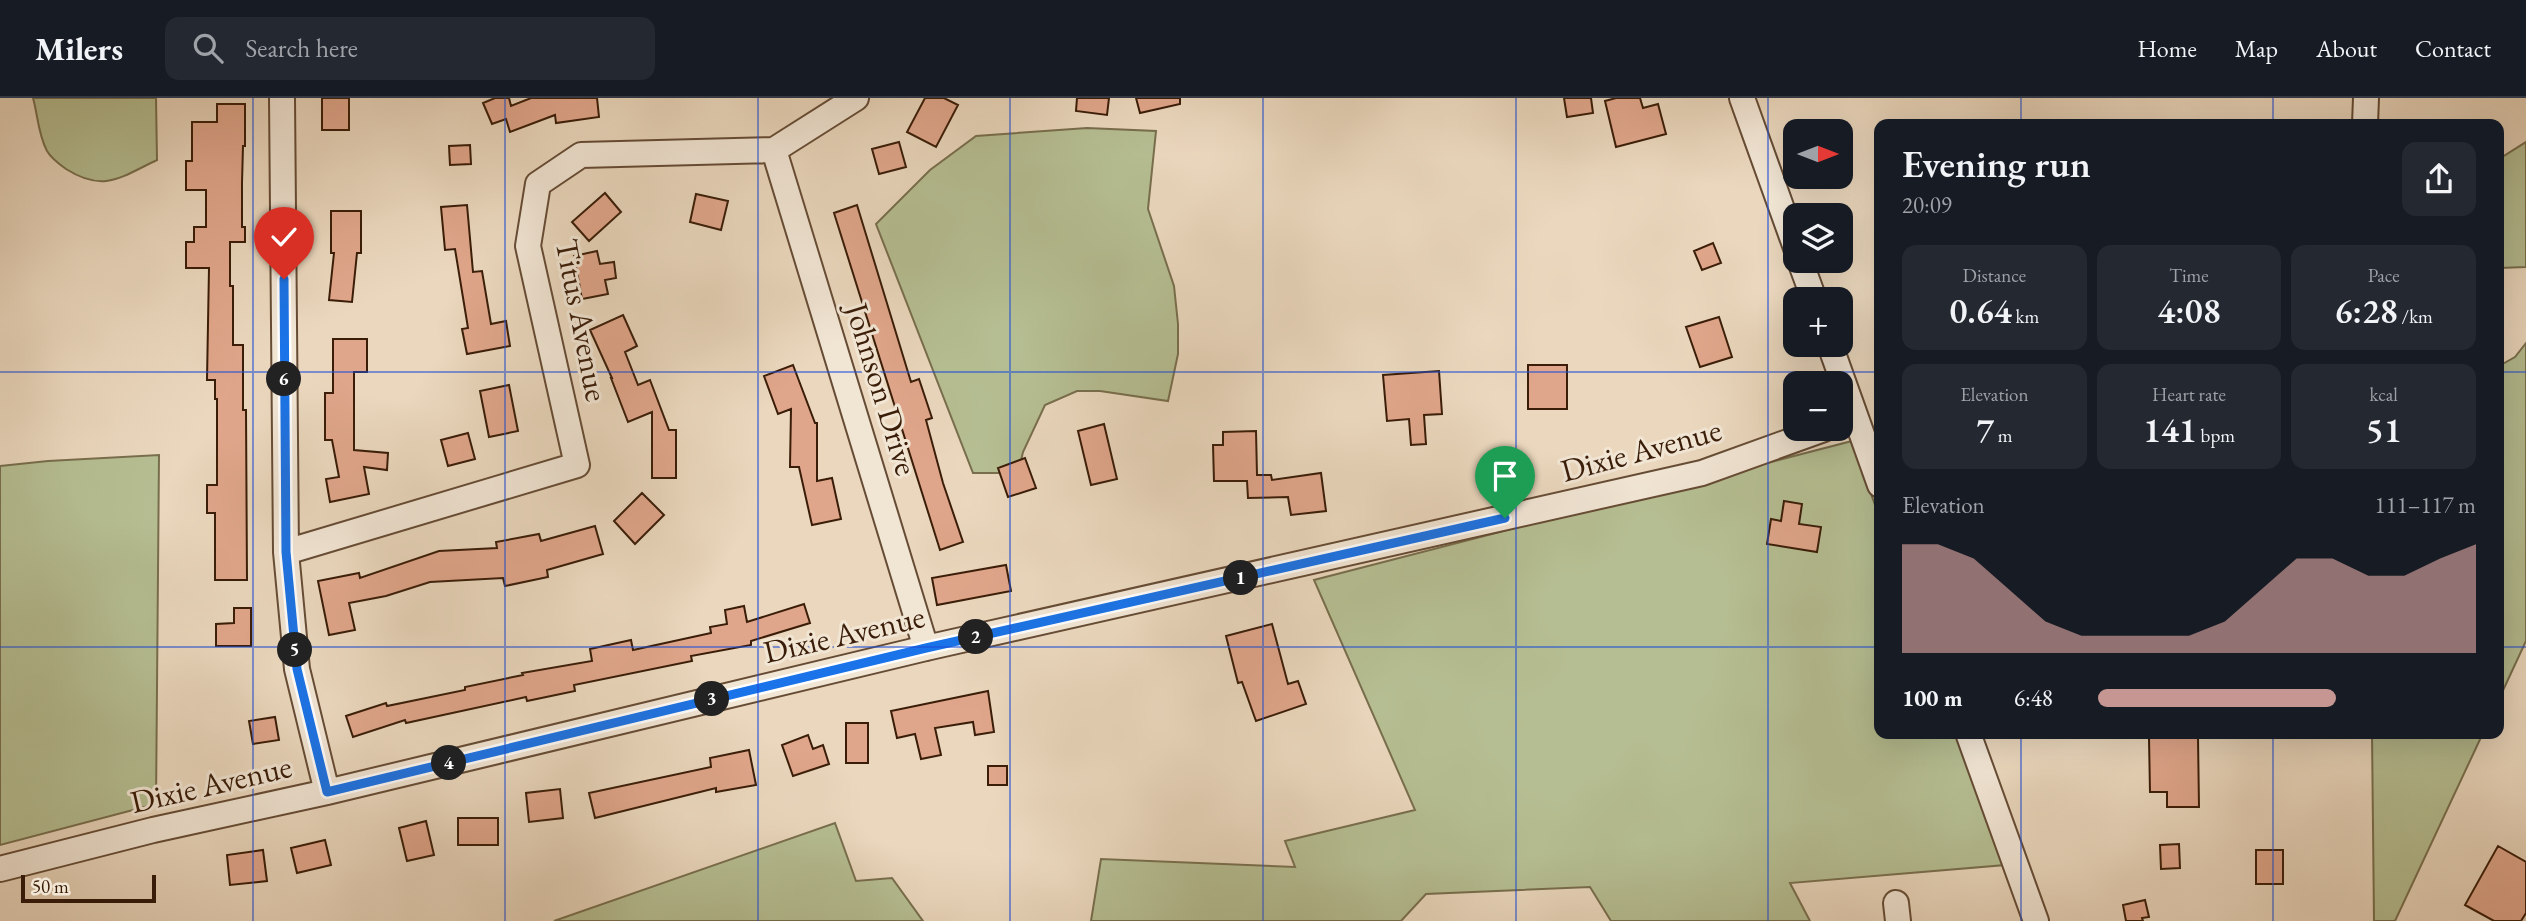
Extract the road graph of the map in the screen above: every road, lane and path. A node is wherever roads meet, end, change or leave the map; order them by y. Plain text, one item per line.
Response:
1 (282, 98) edge
2 (856, 98) edge
3 (1742, 98) edge
4 (2366, 98) edge
5 (2365, 119) edge
6 (774, 150) junction
7 (1783, 212) edge
8 (1853, 430) edge
9 (1791, 441) edge
10 (1874, 473) edge
11 (286, 552) junction
12 (926, 648) junction
13 (1970, 739) edge
14 (327, 792) junction
15 (0, 869) edge
16 (2036, 921) edge

1 - 11 street
2 - 6 street
3 - 7 street
4 - 5 street
6 - 11 street, Titus Avenue
6 - 12 street, Johnson Drive
8 - 10 street
9 - 12 street, Dixie Avenue
11 - 14 street
12 - 14 street, Dixie Avenue
13 - 16 street
14 - 15 street, Dixie Avenue

